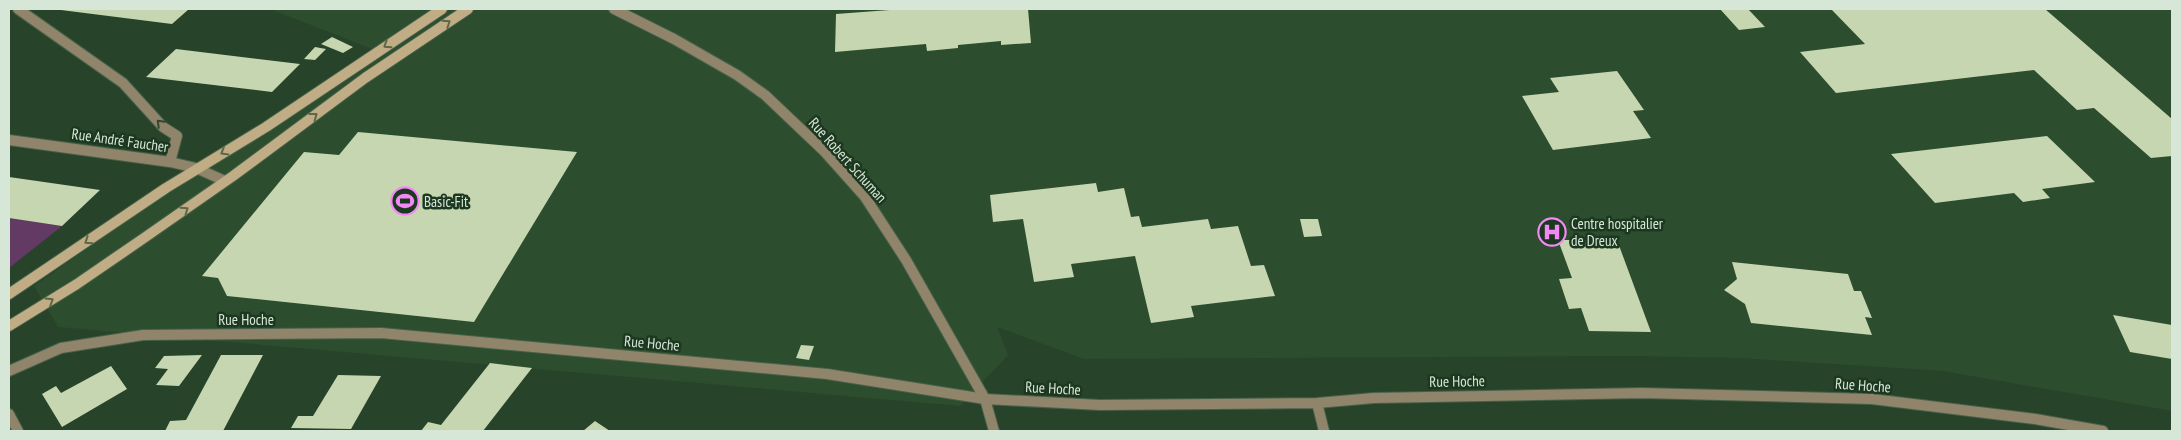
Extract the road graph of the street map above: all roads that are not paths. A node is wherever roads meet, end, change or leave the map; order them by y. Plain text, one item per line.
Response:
1 (18, 9) edge
2 (442, 9) edge
3 (468, 9) edge
4 (614, 9) edge
5 (9, 140) edge
6 (170, 162) junction
7 (196, 168) junction
8 (225, 182) junction
9 (9, 294) edge
10 (9, 326) edge
11 (9, 371) edge
12 (985, 399) junction
13 (1317, 403) junction
14 (9, 414) edge
15 (18, 431) edge
16 (994, 431) edge
17 (1324, 431) edge
18 (2103, 431) edge

6 -> 1 street
2 -> 7 main road
8 -> 3 main road
4 - 12 street, Rue Robert Schuman
5 - 6 street, Rue André Faucher
6 - 7 street, Rue André Faucher
7 - 8 street, Rue André Faucher
7 -> 9 main road
10 -> 8 main road
11 - 12 street, Rue Hoche
12 - 13 street, Rue Hoche
12 - 16 street, Rue Robert Schuman
13 - 17 street
13 - 18 street, Rue Hoche
14 - 15 street

